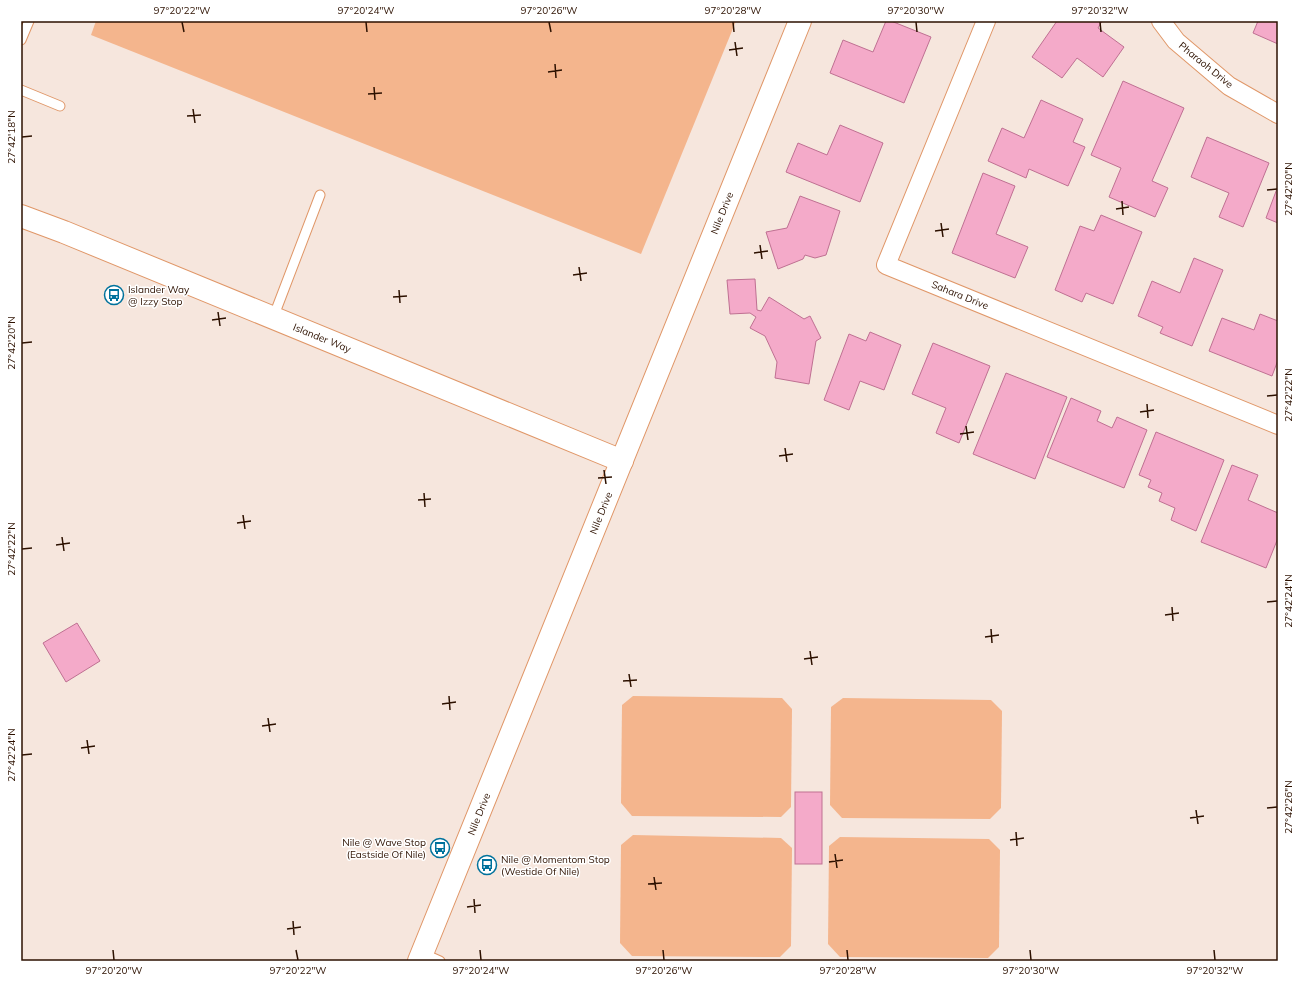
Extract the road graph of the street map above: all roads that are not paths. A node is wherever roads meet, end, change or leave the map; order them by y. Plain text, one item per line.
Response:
1 (29, 21) edge
2 (800, 21) edge
3 (986, 21) edge
4 (1161, 21) edge
5 (21, 40) edge
6 (21, 90) edge
7 (60, 106) dead end
8 (1278, 114) edge
9 (320, 195) dead end
10 (21, 216) edge
11 (273, 318) junction
12 (1278, 425) edge
13 (622, 461) junction
14 (427, 958) edge

1 - 5 lane
2 - 13 main road, Nile Drive
3 - 12 street, Sahara Drive
4 - 8 street, Pharaoh Drive
6 - 7 lane
9 - 11 lane
10 - 11 main road, Islander Way
11 - 13 main road, Islander Way
13 - 14 main road, Nile Drive

